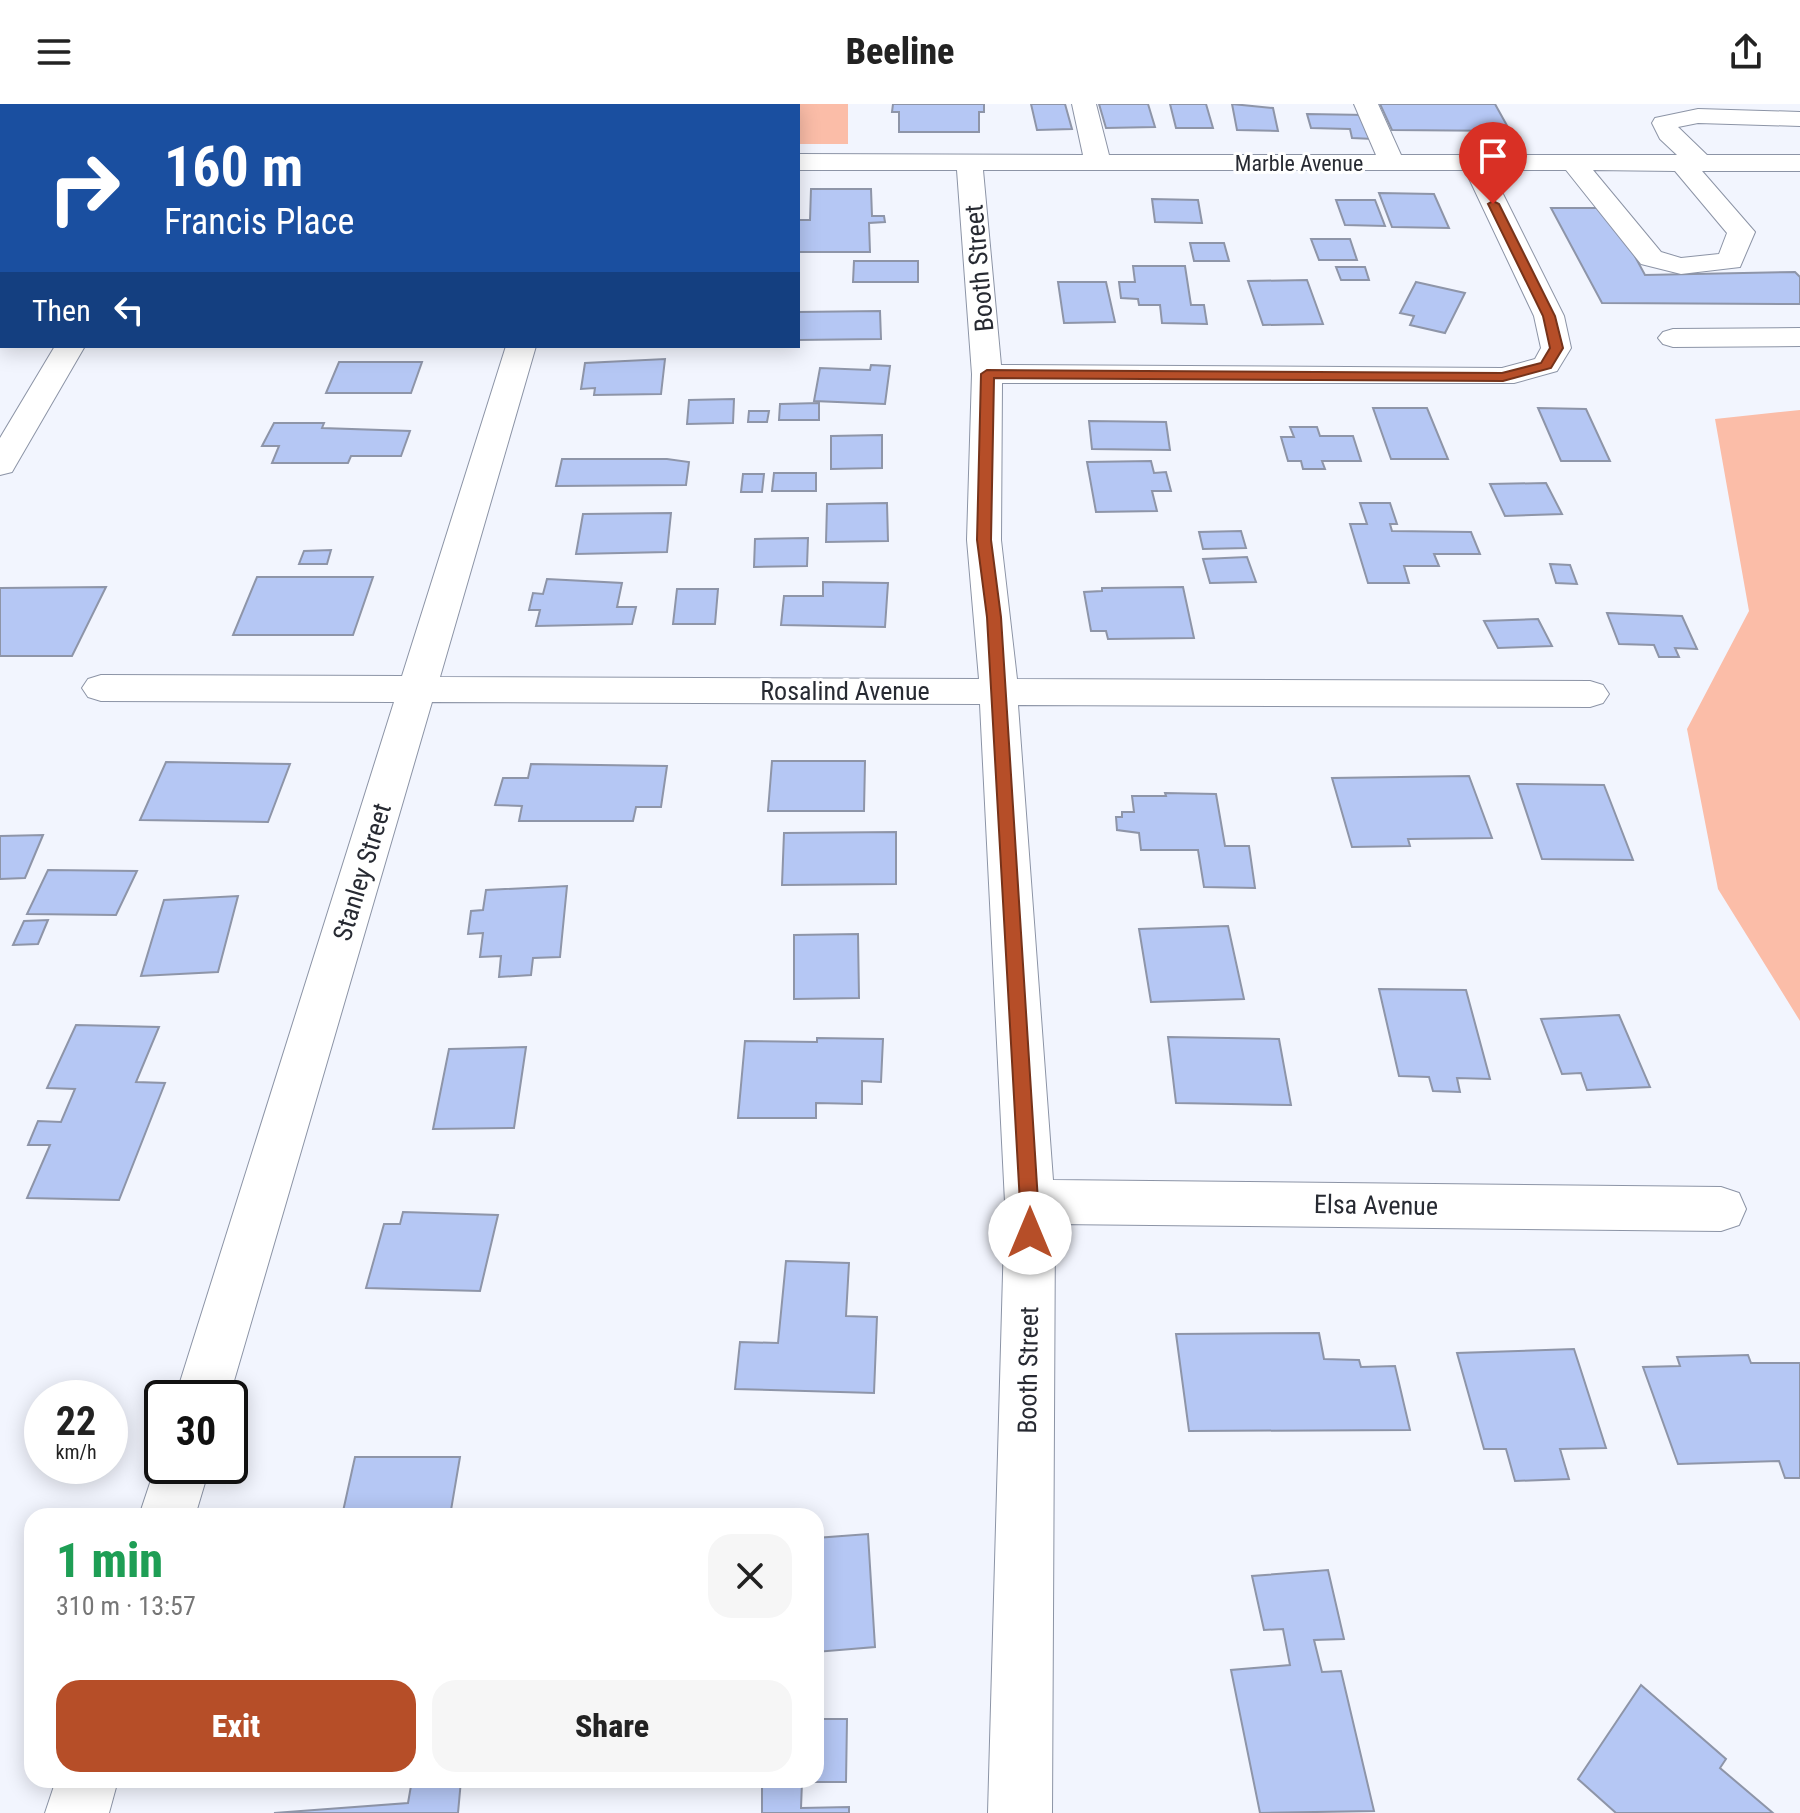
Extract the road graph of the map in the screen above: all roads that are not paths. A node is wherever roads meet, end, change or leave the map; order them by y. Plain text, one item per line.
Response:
1 (1084, 104) edge
2 (1366, 104) edge
3 (1800, 119) edge
4 (800, 162) edge
5 (969, 162) junction
6 (1690, 162) junction
7 (1098, 163) junction
8 (1392, 163) junction
9 (1474, 163) junction
10 (1573, 163) junction
11 (1800, 163) edge
12 (1800, 337) edge
13 (1673, 338) dead end
14 (69, 348) edge
15 (520, 348) edge
16 (987, 374) junction
17 (0, 465) edge
18 (101, 688) dead end
19 (417, 689) junction
20 (998, 691) junction
21 (1590, 694) dead end
22 (1030, 1202) junction
23 (1721, 1209) dead end
24 (207, 1380) edge
25 (177, 1484) edge
26 (169, 1508) edge
27 (85, 1788) edge
28 (77, 1813) edge
29 (1020, 1813) edge

1 - 7 street
2 - 8 street
3 - 6 street
4 - 5 street, Marble Avenue
5 - 7 street, Marble Avenue
5 - 16 street, Booth Street
6 - 10 street, Marble Avenue
6 - 10 street
6 - 11 street, Marble Avenue
7 - 8 street, Marble Avenue
8 - 9 street, Marble Avenue
9 - 10 street, Marble Avenue
9 - 16 street
12 - 13 street
14 - 17 street
15 - 19 street, Stanley Street
16 - 20 street, Booth Street
18 - 19 street, Rosalind Avenue
19 - 20 street, Rosalind Avenue
19 - 24 street, Stanley Street
20 - 21 street, Rosalind Avenue
20 - 22 street, Booth Street
22 - 23 street, Elsa Avenue
22 - 29 street, Booth Street
25 - 26 street
27 - 28 street

